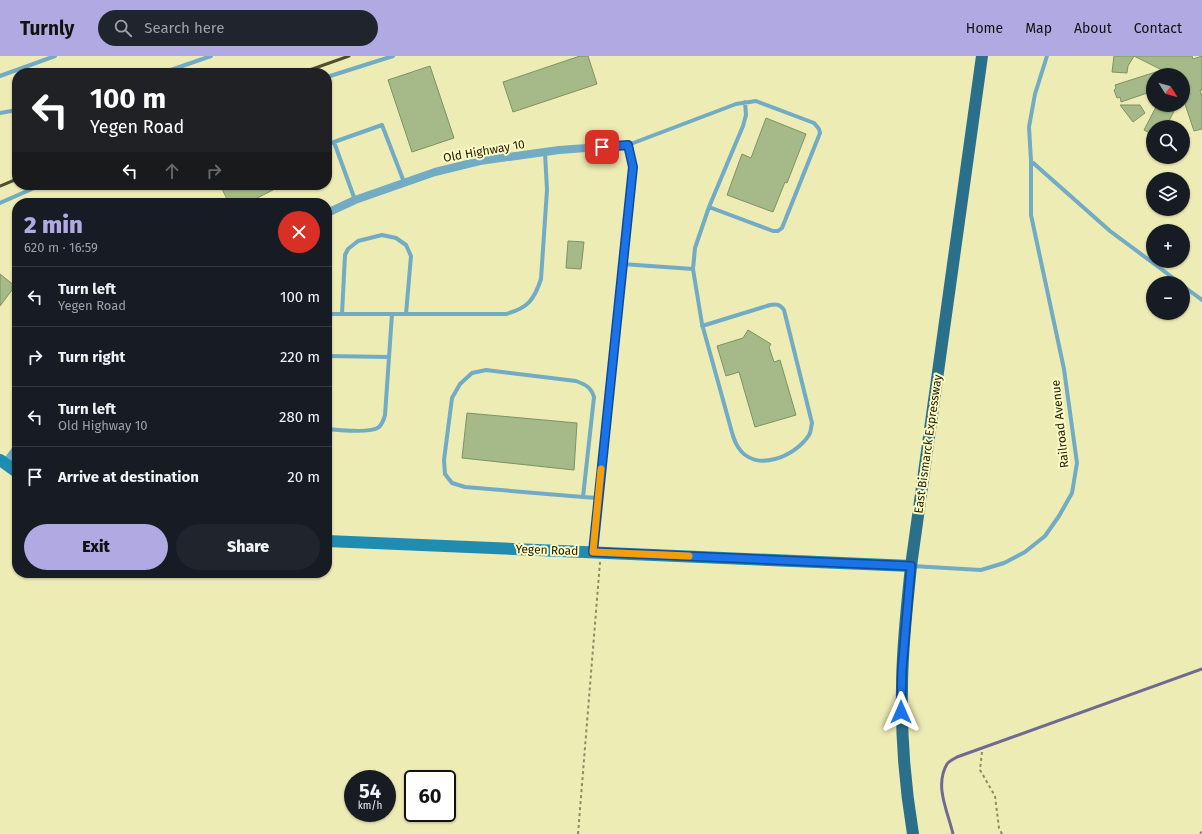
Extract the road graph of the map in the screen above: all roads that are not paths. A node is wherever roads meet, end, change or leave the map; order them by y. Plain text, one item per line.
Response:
1 (55, 56) edge
2 (211, 56) edge
3 (393, 56) edge
4 (982, 56) edge
5 (1047, 56) edge
6 (22, 68) edge
7 (176, 68) edge
8 (12, 72) edge
9 (332, 75) edge
10 (0, 76) edge
11 (746, 102) junction
12 (12, 111) edge
13 (0, 114) edge
14 (334, 142) joint
15 (628, 145) junction
16 (545, 153) junction
17 (1031, 161) junction
18 (404, 183) junction
19 (30, 190) edge
20 (355, 200) junction
21 (0, 203) edge
22 (709, 207) junction
23 (332, 211) edge
24 (622, 264) junction
25 (693, 269) junction
26 (1170, 276) edge
27 (1190, 291) edge
28 (1202, 292) edge
29 (1198, 297) junction
30 (1202, 300) edge
31 (332, 314) edge
32 (342, 314) junction
33 (392, 314) junction
34 (406, 314) junction
35 (702, 326) junction
36 (332, 356) edge
37 (389, 357) junction
38 (332, 429) edge
39 (12, 454) edge
40 (2, 465) edge
41 (12, 470) edge
42 (583, 497) junction
43 (598, 498) junction
44 (332, 541) edge
45 (597, 552) junction
46 (911, 566) junction
47 (913, 834) edge

1 - 6 lane
2 - 7 lane
3 - 9 lane
4 - 46 main road, East Bismarck Expressway
5 - 17 lane, Railroad Avenue
8 - 10 lane
11 - 15 lane
11 - 22 lane
11 - 22 lane
12 - 13 lane
14 - 18 lane
14 - 20 lane
15 - 16 street, Old Highway 10
15 - 24 lane
16 - 18 street, Old Highway 10
16 - 34 lane
17 - 26 lane
17 - 46 lane, Railroad Avenue
18 - 20 street, Old Highway 10
19 - 21 lane
20 - 23 street, Old Highway 10
22 - 25 lane
24 - 25 lane
24 - 43 lane
25 - 35 lane
27 - 29 lane
28 - 29 lane
29 - 30 lane
31 - 32 lane
32 - 33 lane
32 - 34 lane
33 - 34 lane
33 - 37 lane
35 - 35 lane
36 - 37 lane
37 - 38 lane
39 - 40 street
40 - 41 street
42 - 42 lane
42 - 43 lane
43 - 45 lane
44 - 45 street, Yegen Road
45 - 46 street, Yegen Road
46 - 47 main road, East Bismarck Expressway

